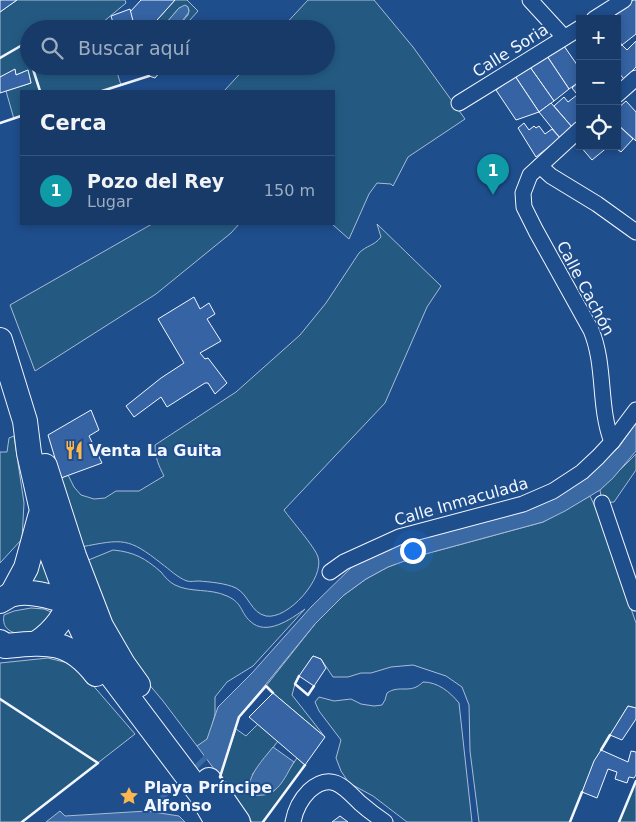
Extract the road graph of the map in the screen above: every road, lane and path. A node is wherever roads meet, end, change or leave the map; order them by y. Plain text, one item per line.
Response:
1 (530, 0) edge
2 (624, 0) edge
3 (600, 15) edge
4 (576, 30) edge
5 (564, 37) junction
6 (636, 78) edge
7 (621, 91) edge
8 (459, 103) dead end
9 (576, 133) edge
10 (540, 166) junction
11 (636, 232) edge
12 (0, 340) edge
13 (636, 410) edge
14 (25, 422) junction
15 (612, 442) junction
16 (602, 503) dead end
17 (41, 513) junction
18 (74, 556) junction
19 (330, 572) dead end
20 (6, 598) edge
21 (70, 604) junction
22 (636, 604) edge
23 (37, 643) junction
24 (2, 645) edge
25 (123, 664) junction
26 (144, 716) junction
27 (202, 792) junction
28 (216, 822) edge
29 (238, 822) edge
30 (294, 822) edge
31 (385, 822) edge

1 - 5 street
2 - 3 street
4 - 5 street, Calle Soria
5 - 8 street, Calle Soria
6 - 7 street
9 - 10 street
10 - 11 street
10 - 15 street, Calle Cachón
12 - 14 highway
13 - 15 street, Calle Inmaculada
14 - 17 highway
14 - 18 highway
15 - 19 street, Calle Inmaculada
16 - 22 street
17 - 20 highway
17 - 21 highway
18 - 21 highway
18 - 25 highway
20 - 21 highway
21 - 23 highway
21 - 25 highway
21 - 26 highway
23 - 24 highway
23 - 26 highway
25 - 26 highway
26 - 27 highway
27 - 28 highway
27 - 29 highway
30 - 31 street

